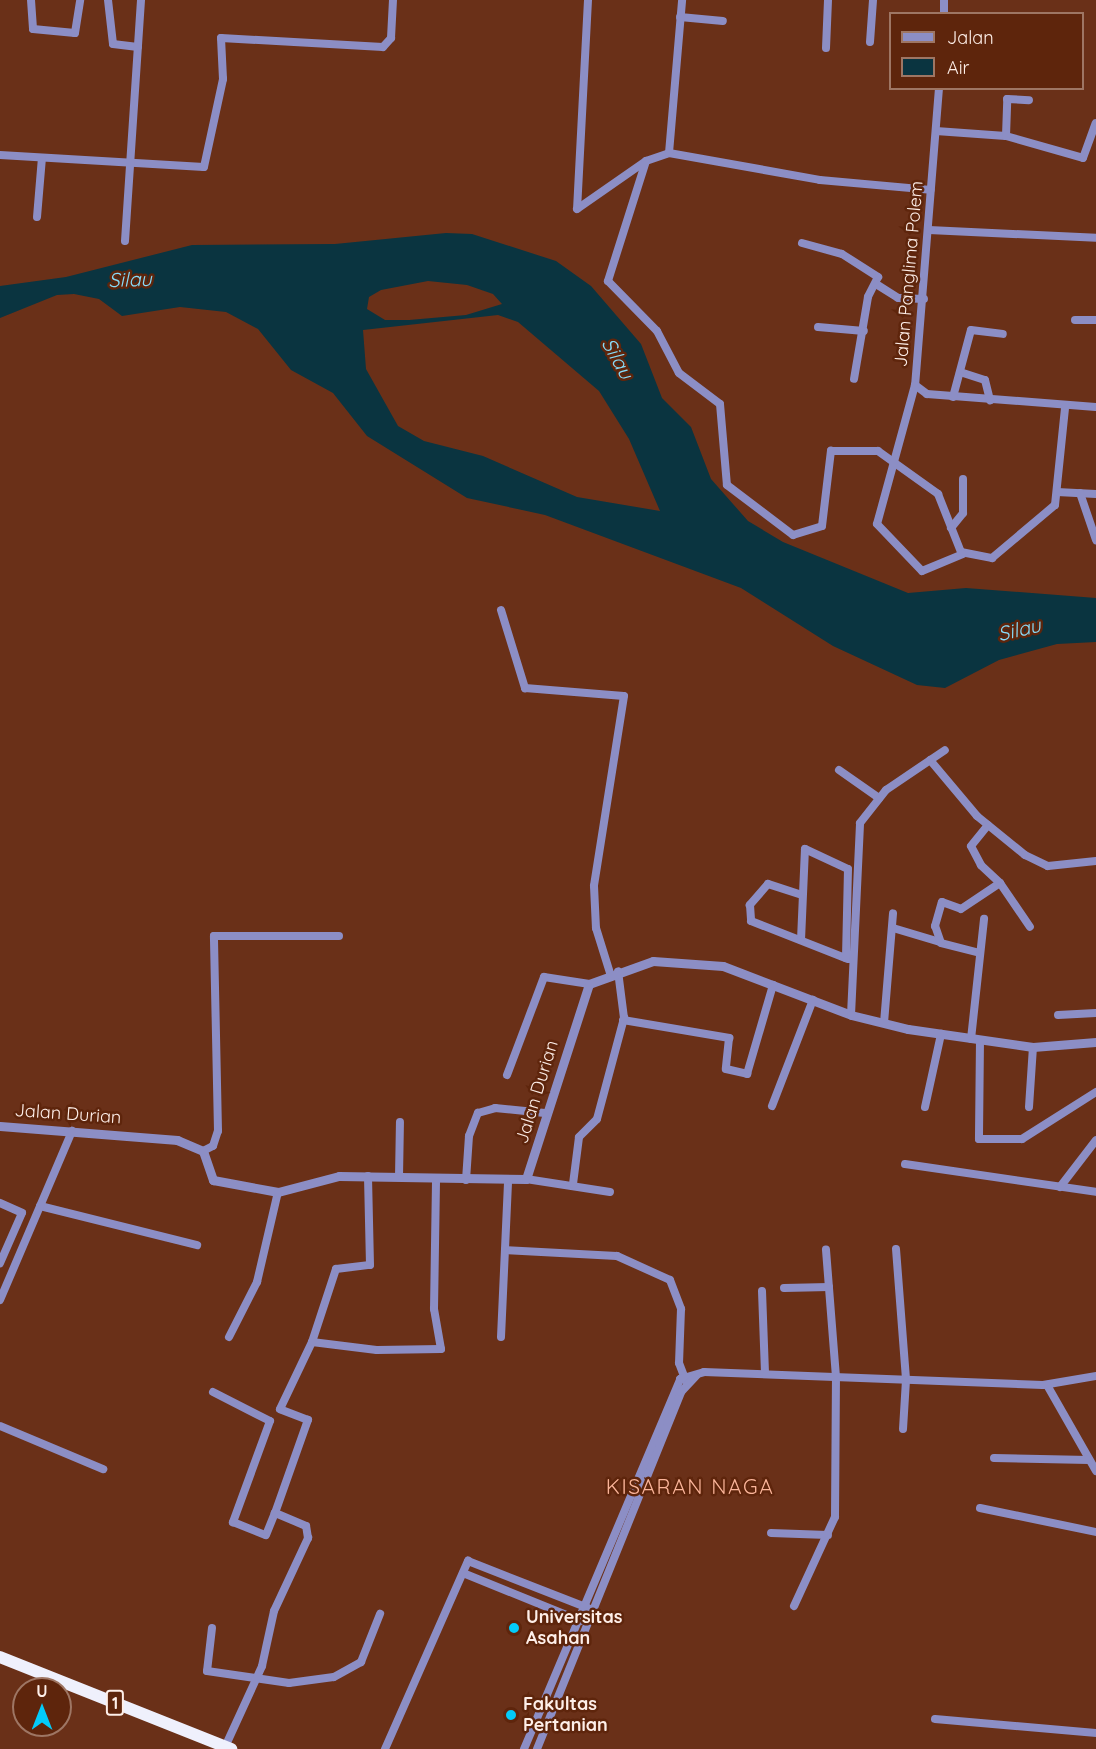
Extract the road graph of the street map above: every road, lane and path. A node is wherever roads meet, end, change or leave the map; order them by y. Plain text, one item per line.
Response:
1 (31, 0) edge
2 (80, 0) edge
3 (108, 0) edge
4 (141, 0) edge
5 (393, 0) edge
6 (588, 0) edge
7 (682, 0) edge
8 (828, 0) edge
9 (873, 0) edge
10 (680, 17) junction
11 (723, 21) dead end
12 (870, 42) dead end
13 (138, 46) junction
14 (826, 48) dead end
15 (939, 90) edge
16 (1029, 100) dead end
17 (1096, 123) edge
18 (936, 131) junction
19 (1006, 136) junction
20 (1093, 145) edge
21 (669, 153) junction
22 (0, 155) edge
23 (42, 158) junction
24 (646, 160) junction
25 (129, 165) junction
26 (932, 190) junction
27 (37, 216) dead end
28 (929, 230) junction
29 (1096, 238) edge
30 (125, 241) dead end
31 (802, 243) dead end
32 (876, 284) junction
33 (924, 299) junction
34 (1075, 320) dead end
35 (1096, 320) edge
36 (818, 327) dead end
37 (864, 331) junction
38 (1003, 334) dead end
39 (960, 372) junction
40 (855, 379) dead end
41 (915, 385) junction
42 (953, 397) junction
43 (990, 400) junction
44 (1096, 407) edge
45 (1065, 408) junction
46 (891, 459) junction
47 (963, 479) dead end
48 (1057, 492) junction
49 (1080, 493) junction
50 (1096, 494) edge
51 (951, 528) junction
52 (1096, 540) edge
53 (963, 554) junction
54 (501, 610) dead end
55 (945, 750) dead end
56 (930, 760) junction
57 (839, 770) dead end
58 (879, 798) junction
59 (987, 825) junction
60 (1096, 861) edge
61 (1000, 883) junction
62 (802, 894) junction
63 (893, 913) dead end
64 (984, 919) dead end
65 (1030, 927) dead end
66 (893, 928) junction
67 (339, 936) dead end
68 (801, 940) junction
69 (941, 942) junction
70 (980, 953) junction
71 (849, 959) junction
72 (614, 972) junction
73 (589, 984) junction
74 (773, 985) junction
75 (813, 1000) junction
76 (1096, 1013) edge
77 (851, 1014) junction
78 (1058, 1015) dead end
79 (623, 1020) junction
80 (884, 1023) junction
81 (941, 1034) junction
82 (976, 1040) junction
83 (1096, 1042) edge
84 (1033, 1047) junction
85 (507, 1075) dead end
86 (1096, 1092) edge
87 (772, 1106) dead end
88 (925, 1107) dead end
89 (1029, 1107) dead end
90 (545, 1113) junction
91 (400, 1122) dead end
92 (0, 1126) edge
93 (72, 1131) junction
94 (1096, 1140) edge
95 (202, 1151) junction
96 (905, 1164) dead end
97 (368, 1176) junction
98 (399, 1177) junction
99 (436, 1179) junction
100 (526, 1179) junction
101 (466, 1180) junction
102 (508, 1183) junction
103 (573, 1184) junction
104 (1059, 1187) junction
105 (278, 1192) junction
106 (610, 1192) dead end
107 (1096, 1192) edge
108 (0, 1203) edge
109 (40, 1206) junction
110 (197, 1245) dead end
111 (826, 1249) dead end
112 (896, 1249) dead end
113 (505, 1250) junction
114 (0, 1263) edge
115 (0, 1272) edge
116 (10, 1276) junction
117 (829, 1287) junction
118 (784, 1288) dead end
119 (762, 1291) dead end
120 (0, 1300) edge
121 (229, 1337) dead end
122 (501, 1337) dead end
123 (312, 1342) junction
124 (765, 1374) junction
125 (1096, 1376) edge
126 (836, 1377) junction
127 (686, 1380) junction
128 (906, 1380) junction
129 (1047, 1385) junction
130 (213, 1392) dead end
131 (280, 1409) junction
132 (270, 1421) junction
133 (0, 1426) edge
134 (903, 1429) dead end
135 (994, 1458) dead end
136 (1089, 1460) junction
137 (103, 1469) dead end
138 (1096, 1471) edge
139 (980, 1508) dead end
140 (275, 1514) junction
141 (1096, 1532) edge
142 (771, 1533) dead end
143 (828, 1535) junction
144 (463, 1573) junction
145 (584, 1606) junction
146 (794, 1606) dead end
147 (594, 1610) junction
148 (380, 1614) dead end
149 (578, 1619) junction
150 (589, 1624) junction
151 (212, 1628) dead end
152 (0, 1657) edge
153 (258, 1675) junction
154 (934, 1719) dead end
155 (1096, 1733) edge
156 (228, 1748) edge
157 (385, 1749) edge
158 (524, 1749) edge
159 (537, 1749) edge

1 - 2 street
3 - 13 street
4 - 13 street
5 - 25 street
6 - 24 street
7 - 10 street
8 - 14 street
9 - 12 street
10 - 11 street
10 - 21 street
13 - 25 street
15 - 18 street, Jalan Panglima Polem
16 - 19 street
17 - 20 street
18 - 19 street
18 - 26 street, Jalan Panglima Polem
19 - 20 street
21 - 24 street
21 - 26 street
22 - 23 street
23 - 25 street
23 - 27 street
24 - 46 street
25 - 30 street
26 - 28 street, Jalan Panglima Polem
28 - 29 street
28 - 33 street, Jalan Panglima Polem
31 - 32 street
32 - 33 street
32 - 37 street
33 - 41 street, Jalan Panglima Polem
34 - 35 street
36 - 37 street
37 - 40 street
38 - 39 street
39 - 42 street
39 - 43 street
41 - 42 street, Jalan Panglima Polem
41 - 46 street
42 - 43 street, Jalan Panglima Polem
43 - 45 street, Jalan Panglima Polem
44 - 45 street, Jalan Panglima Polem
45 - 48 street
46 - 51 street
46 - 53 street
47 - 51 street
48 - 49 street
48 - 53 street
49 - 50 street
49 - 52 street
51 - 53 street
54 - 72 street
55 - 56 street
56 - 58 street
56 - 59 street
57 - 58 street
58 - 71 street
59 - 60 street
59 - 61 street
61 - 65 street
61 - 69 street
62 - 68 street
62 - 68 street
62 - 71 street
63 - 66 street
64 - 70 street
66 - 69 street
66 - 80 street
67 - 95 street
68 - 71 street
69 - 70 street
70 - 82 street
71 - 77 street
72 - 73 street
72 - 74 street
72 - 79 street
73 - 85 street
73 - 90 street, Jalan Durian
74 - 75 street
74 - 79 street
75 - 77 street
75 - 87 street
76 - 78 street
77 - 80 street
79 - 103 street
80 - 81 street
81 - 82 street
81 - 88 street
82 - 84 street
82 - 86 street
83 - 84 street
84 - 89 street
90 - 100 street, Jalan Durian
90 - 101 street
91 - 98 street
92 - 93 street, Jalan Durian
93 - 95 street, Jalan Durian
93 - 109 street
94 - 104 street
95 - 105 street
96 - 104 street
97 - 98 street
97 - 105 street
97 - 123 street
98 - 99 street
99 - 101 street
99 - 123 street
100 - 102 street
100 - 103 street
101 - 102 street
102 - 113 street
103 - 106 street
104 - 107 street
105 - 121 street
108 - 114 street
109 - 110 street
109 - 116 street
111 - 117 street
112 - 128 street
113 - 122 street
113 - 127 street
115 - 116 street
116 - 120 street
117 - 118 street
117 - 126 street
119 - 124 street
123 - 131 street
124 - 126 street
124 - 127 street
125 - 129 street
126 - 128 street
126 - 143 street
127 - 145 street
127 - 147 street
128 - 129 street
128 - 134 street
129 - 136 street
130 - 132 street
131 - 132 street
131 - 140 street
132 - 140 street
133 - 137 street
135 - 136 street
136 - 138 street
139 - 141 street
140 - 153 street
142 - 143 street
143 - 146 street
144 - 145 street
144 - 149 street
144 - 157 street
145 - 147 street
145 - 149 street
147 - 150 street
148 - 153 street
149 - 150 street
149 - 158 street
150 - 159 street
151 - 153 street
152 - 156 highway, 1
153 - 156 street
154 - 155 street

